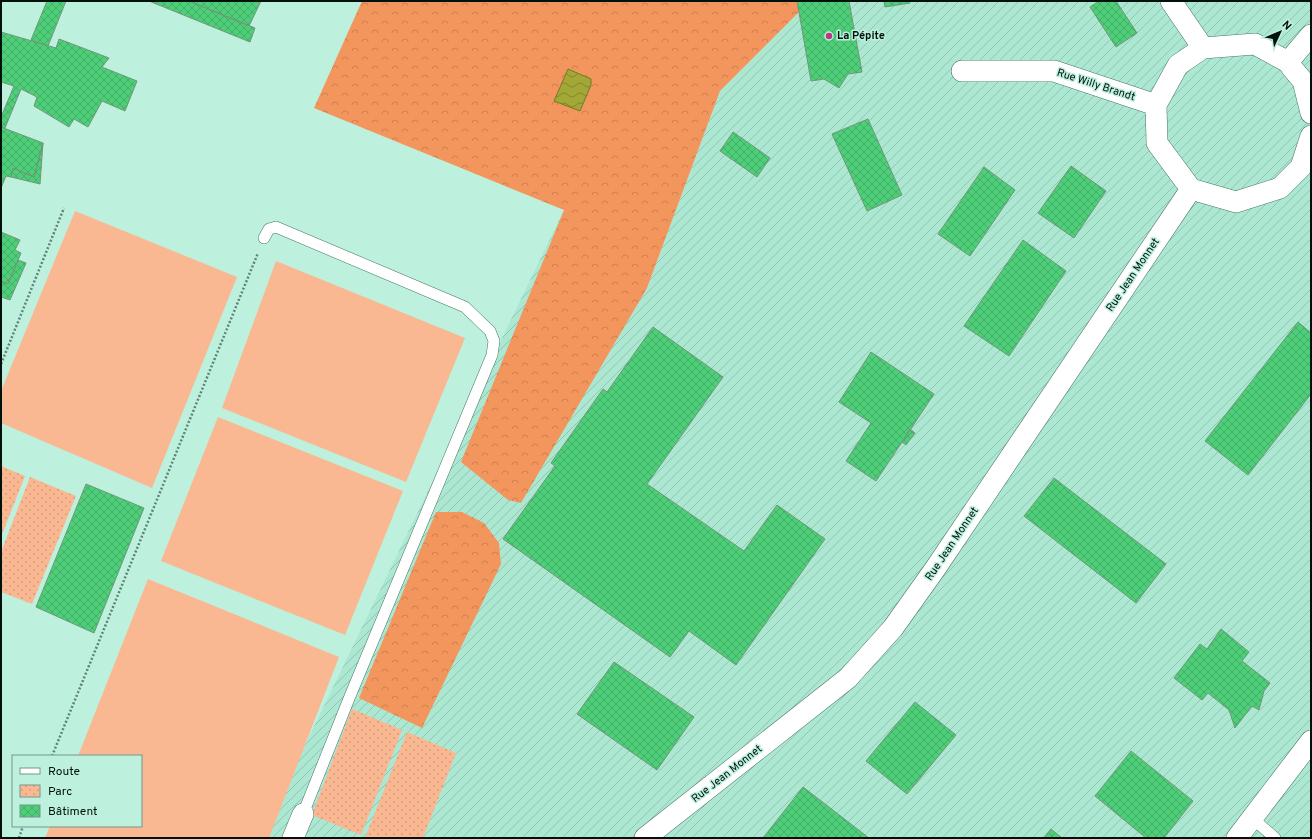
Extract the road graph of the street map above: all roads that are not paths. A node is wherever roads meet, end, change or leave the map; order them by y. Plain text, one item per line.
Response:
1 (1171, 1) edge
2 (1311, 35) edge
3 (1203, 48) junction
4 (1288, 62) junction
5 (962, 71) dead end
6 (1156, 105) junction
7 (1311, 113) edge
8 (1311, 136) edge
9 (1306, 171) edge
10 (1191, 189) junction
11 (264, 238) road end
12 (1311, 741) edge
13 (303, 814) joint
14 (1252, 818) junction
15 (293, 838) edge
16 (645, 838) edge
17 (1237, 838) edge
18 (1275, 838) edge

1 - 3 street
2 - 4 street
3 - 4 street
3 - 6 street
4 - 7 street
5 - 6 street, Rue Willy Brandt
6 - 10 street
8 - 9 street
9 - 10 street
10 - 16 street, Rue Jean Monnet
11 - 13 lane
12 - 14 street
13 - 15 street
14 - 17 street
14 - 18 lane

